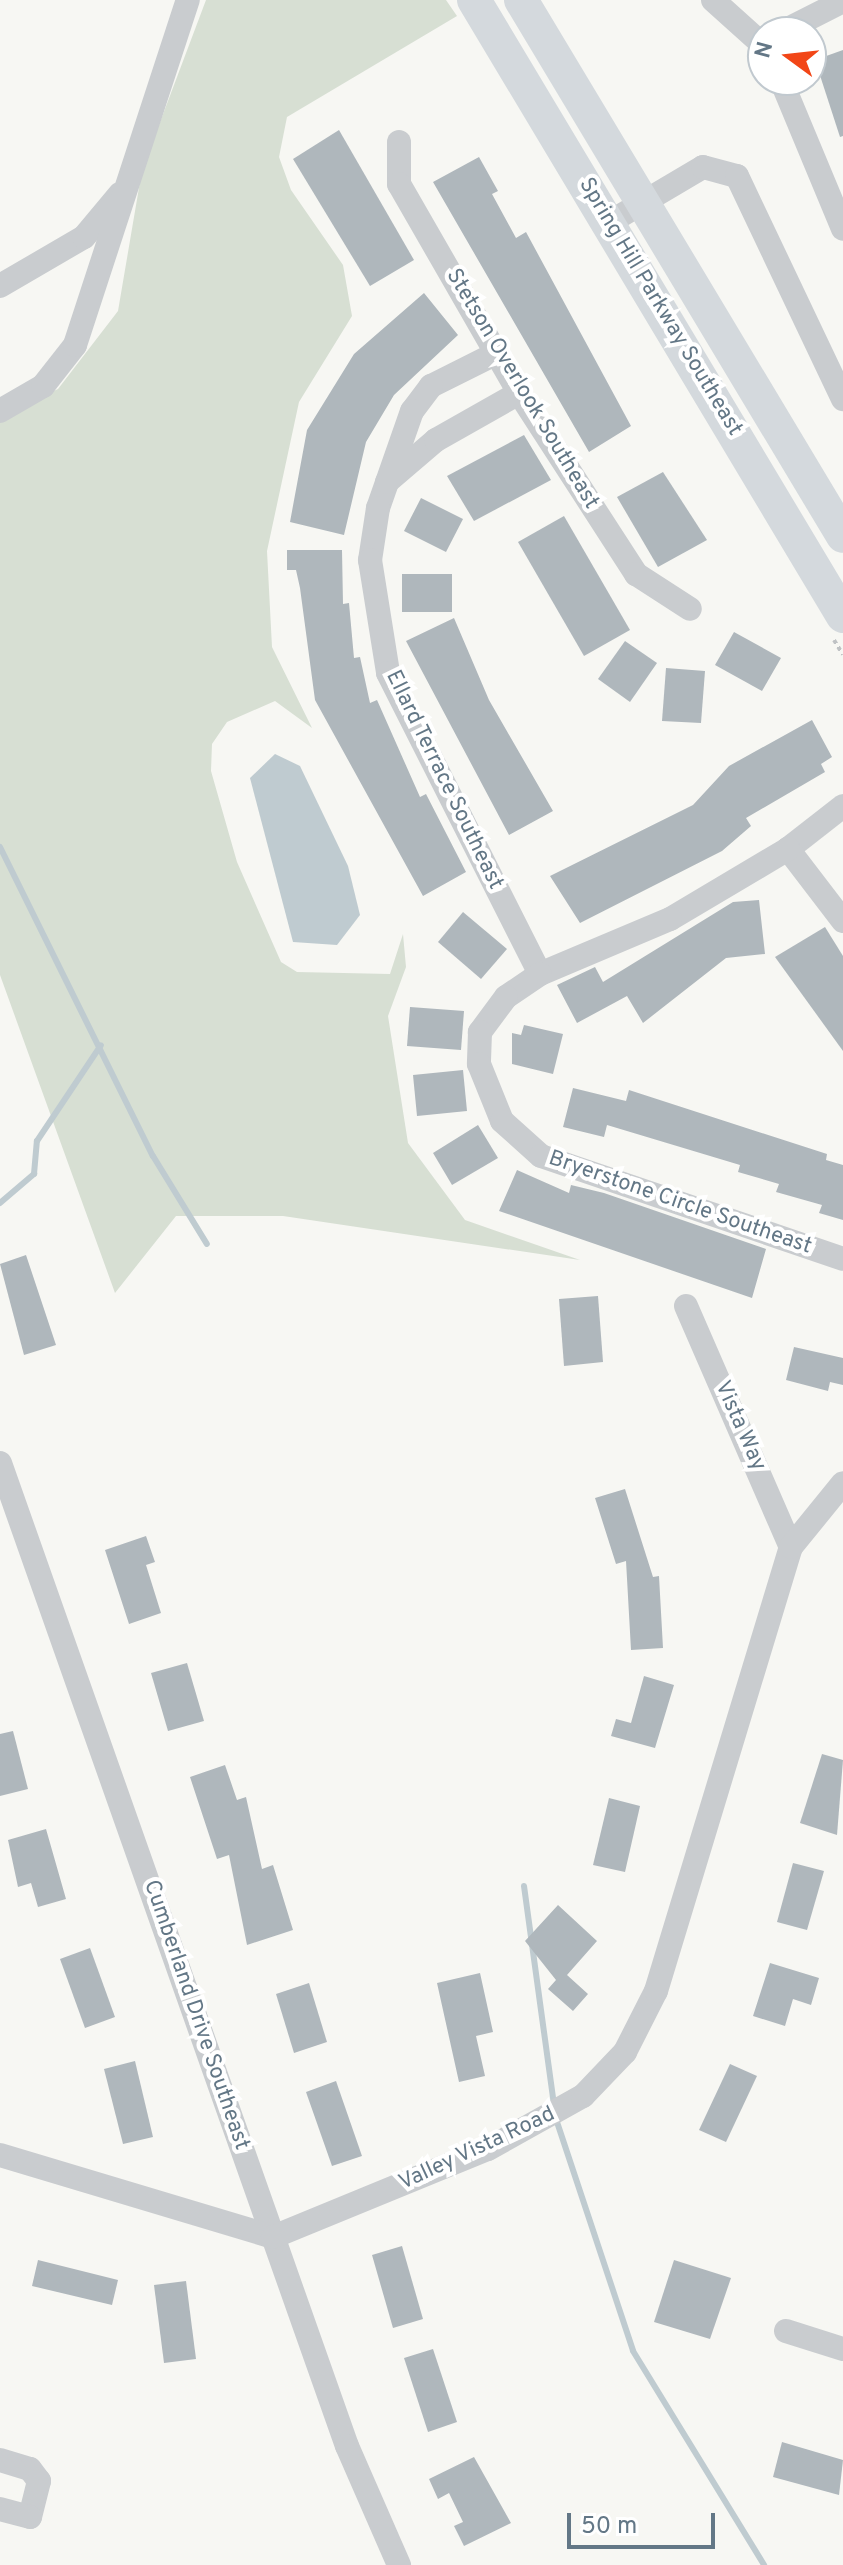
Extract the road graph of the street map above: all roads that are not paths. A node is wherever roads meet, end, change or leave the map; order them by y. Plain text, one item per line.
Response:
1 (188, 0) edge
2 (474, 0) edge
3 (521, 0) edge
4 (713, 0) edge
5 (843, 1) edge
6 (813, 16) edge
7 (747, 31) edge
8 (788, 96) edge
9 (399, 142) dead end
10 (139, 156) junction
11 (645, 201) junction
12 (610, 222) junction
13 (843, 229) edge
14 (0, 286) edge
15 (497, 353) junction
16 (519, 393) junction
17 (843, 399) edge
18 (0, 411) edge
19 (386, 484) junction
20 (843, 536) edge
21 (690, 609) dead end
22 (843, 616) edge
23 (843, 806) edge
24 (788, 849) junction
25 (843, 921) edge
26 (540, 974) junction
27 (843, 1259) edge
28 (686, 1306) dead end
29 (0, 1463) edge
30 (843, 1483) edge
31 (791, 1547) junction
32 (0, 2155) edge
33 (273, 2237) junction
34 (786, 2331) dead end
35 (843, 2349) edge
36 (0, 2460) edge
37 (0, 2509) edge
38 (399, 2565) edge

1 - 10 street
2 - 12 street, Spring Hill Parkway Southeast
3 - 11 street, Spring Hill Parkway Southeast
4 - 7 street
5 - 6 street
8 - 13 street
9 - 15 street, Stetson Overlook Southeast
10 - 14 street
10 - 18 street
11 - 12 street
11 - 17 street
11 - 20 street, Spring Hill Parkway Southeast
12 - 22 street, Spring Hill Parkway Southeast
15 - 16 street, Stetson Overlook Southeast
15 - 19 street, Ellard Terrace Southeast
16 - 19 street
16 - 21 street, Stetson Overlook Southeast
19 - 26 street, Ellard Terrace Southeast
23 - 24 street, Bryerstone Circle Southeast
24 - 25 street
24 - 26 street, Bryerstone Circle Southeast
26 - 27 street, Bryerstone Circle Southeast
28 - 31 street, Vista Way
29 - 33 street, Cumberland Drive Southeast
30 - 31 street, Valley Vista Road
31 - 33 street, Valley Vista Road
32 - 33 street
33 - 38 street, Cumberland Drive Southeast
34 - 35 street
36 - 37 street

